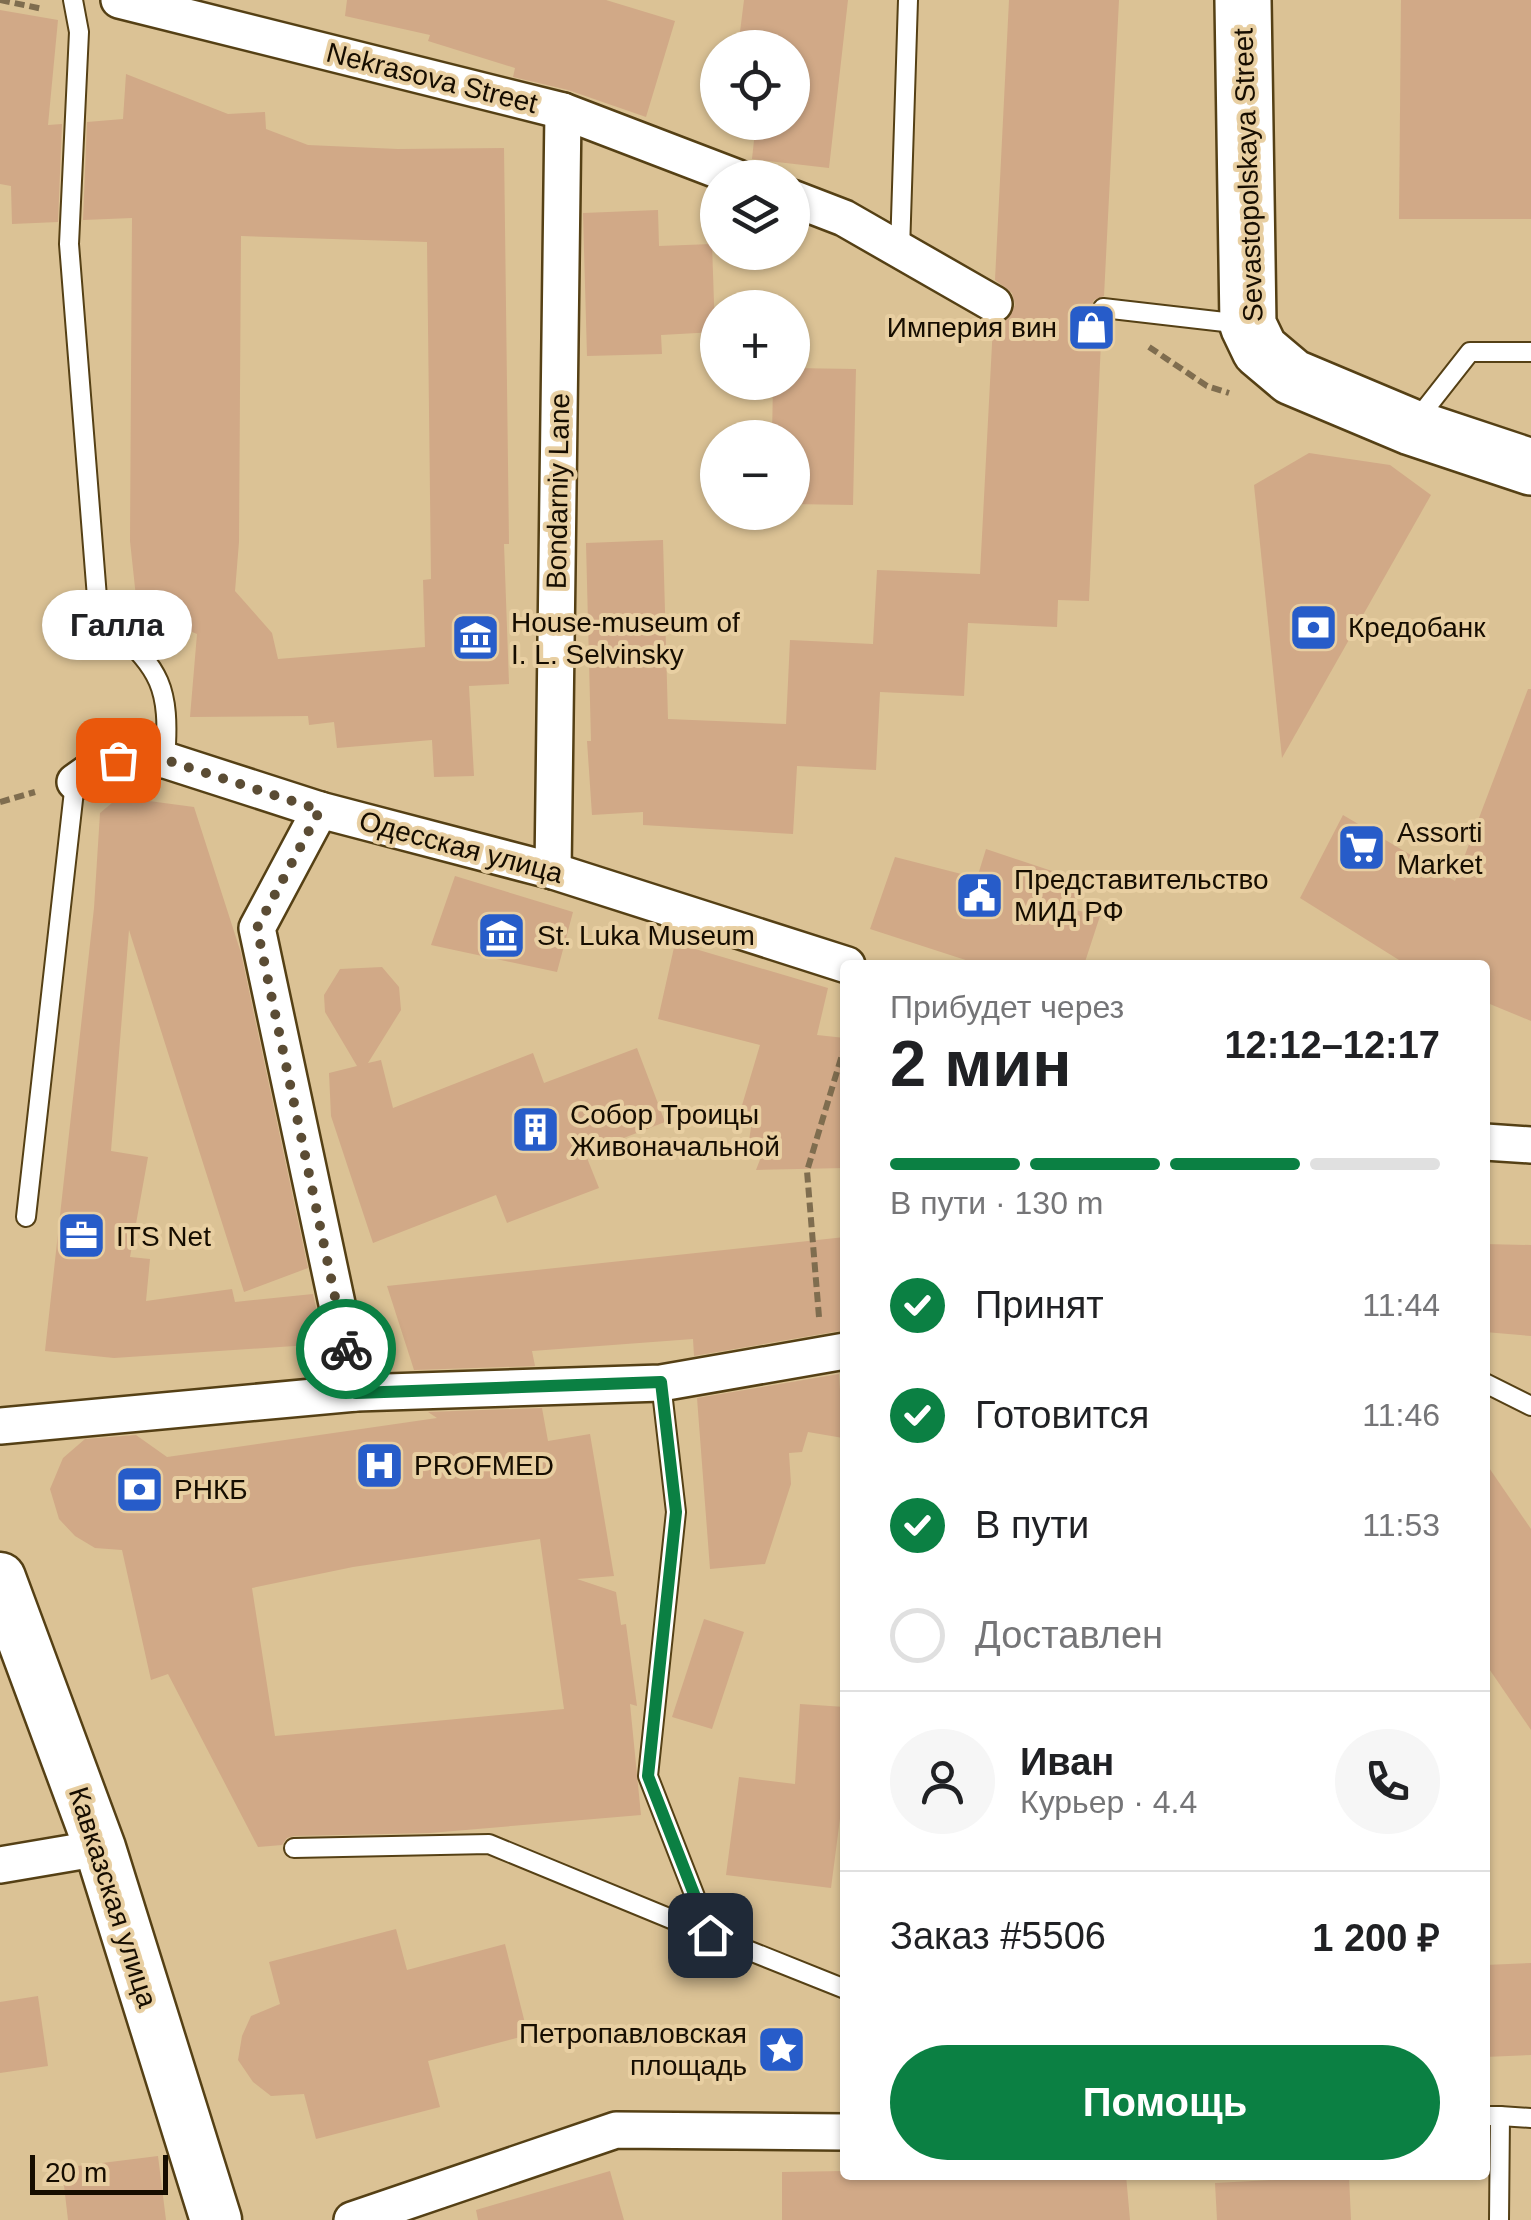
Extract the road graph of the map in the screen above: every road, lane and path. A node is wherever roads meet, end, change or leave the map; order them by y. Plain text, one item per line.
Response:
1 (73, 0) edge
2 (120, 0) edge
3 (908, 0) edge
4 (1243, 0) edge
5 (563, 111) junction
6 (700, 163) edge
7 (810, 205) edge
8 (900, 250) junction
9 (994, 304) dead end
10 (1104, 308) dead end
11 (1248, 325) junction
12 (1531, 352) edge
13 (1412, 427) junction
14 (1531, 467) edge
15 (166, 760) junction
16 (75, 782) joint
17 (320, 810) junction
18 (553, 871) junction
19 (840, 963) edge
20 (840, 1062) edge
21 (1490, 1142) edge
22 (1531, 1145) edge
23 (26, 1218) dead end
24 (834, 1353) edge
25 (661, 1382) junction
26 (1490, 1386) edge
27 (356, 1393) junction
28 (1531, 1406) edge
29 (0, 1426) edge
30 (0, 1578) edge
31 (100, 1848) junction
32 (294, 1848) dead end
33 (0, 1865) edge
34 (710, 1935) junction
35 (840, 1987) edge
36 (1492, 2116) edge
37 (1531, 2118) edge
38 (840, 2132) edge
39 (216, 2220) edge
40 (352, 2220) edge
41 (1499, 2220) edge

1 - 15 lane
2 - 5 street, Nekrasova Street
3 - 8 lane
4 - 11 main road, Sevastopolskaya Street
5 - 6 street, Nekrasova Street
5 - 18 street, Bondarniy Lane
7 - 8 street
8 - 9 street
10 - 11 lane
11 - 13 main road, Sevastopolskaya Street
12 - 13 lane
13 - 14 main road, Sevastopolskaya Street
15 - 16 street, Одесская улица
15 - 17 street, Одесская улица
16 - 23 lane
17 - 18 street, Одесская улица
17 - 27 street
18 - 19 street, Одесская улица
20 - 24 path
21 - 22 street
24 - 25 street
25 - 27 street
25 - 34 lane
26 - 28 lane
27 - 29 street
30 - 31 main road, Кавказская улица
31 - 33 street
31 - 39 main road, Кавказская улица
32 - 34 lane
34 - 35 lane
36 - 37 lane
36 - 41 lane
38 - 40 street

